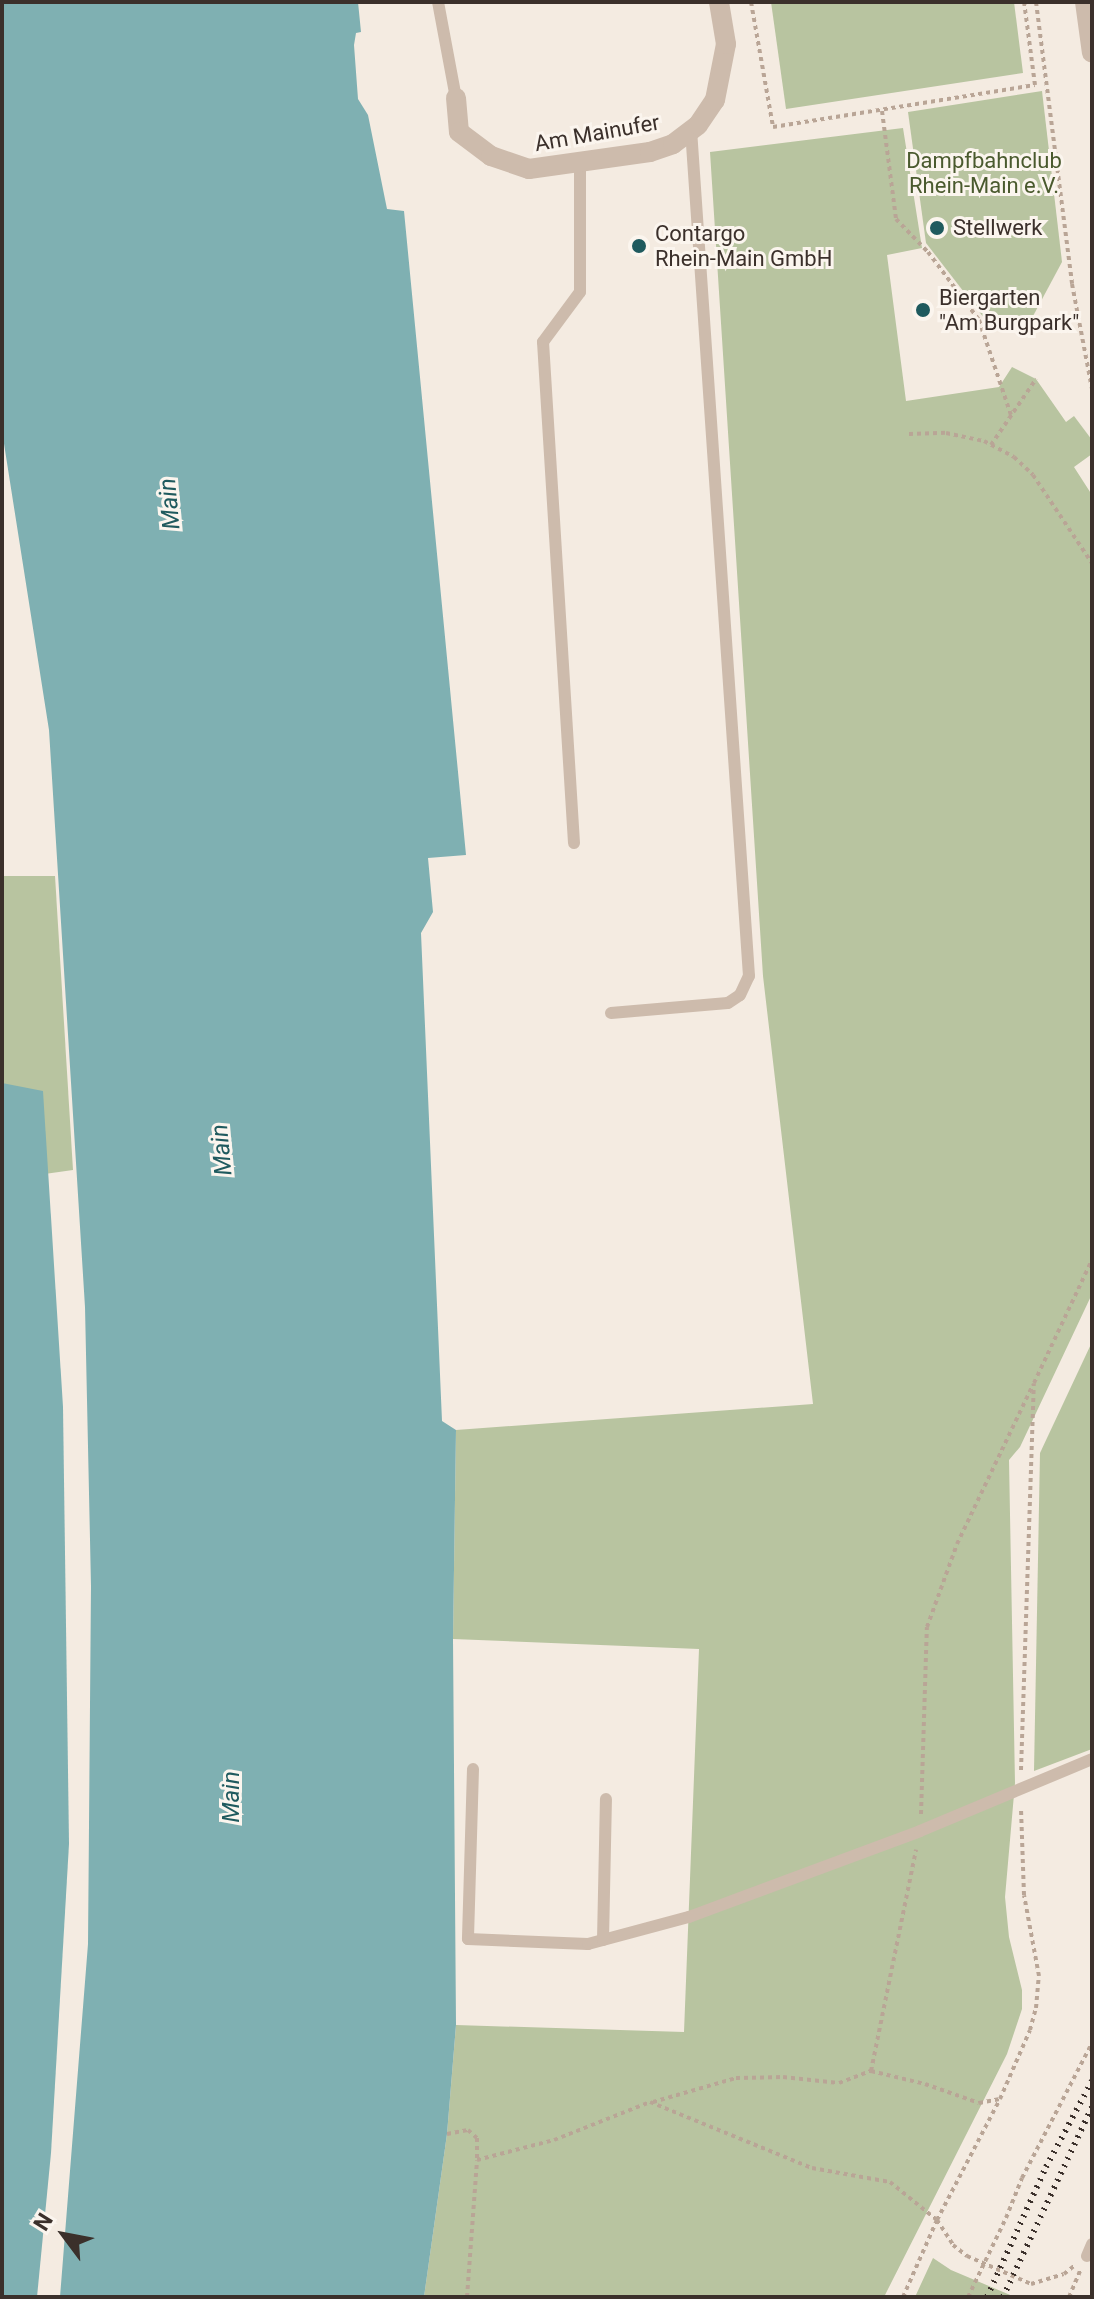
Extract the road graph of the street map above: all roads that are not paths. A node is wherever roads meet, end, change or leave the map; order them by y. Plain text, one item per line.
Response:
1 (438, 2) edge
2 (719, 2) edge
3 (1085, 2) edge
4 (1092, 53) edge
5 (456, 98) joint
6 (691, 130) junction
7 (580, 162) junction
8 (574, 843) dead end
9 (611, 1013) dead end
10 (1092, 1759) edge
11 (473, 1769) dead end
12 (606, 1799) dead end
13 (603, 1940) junction

1 - 5 lane
2 - 6 street, Am Mainufer
3 - 4 street
5 - 7 street, Am Mainufer
6 - 7 street, Am Mainufer
6 - 9 lane
7 - 8 lane
10 - 13 lane
11 - 13 lane
12 - 13 lane

